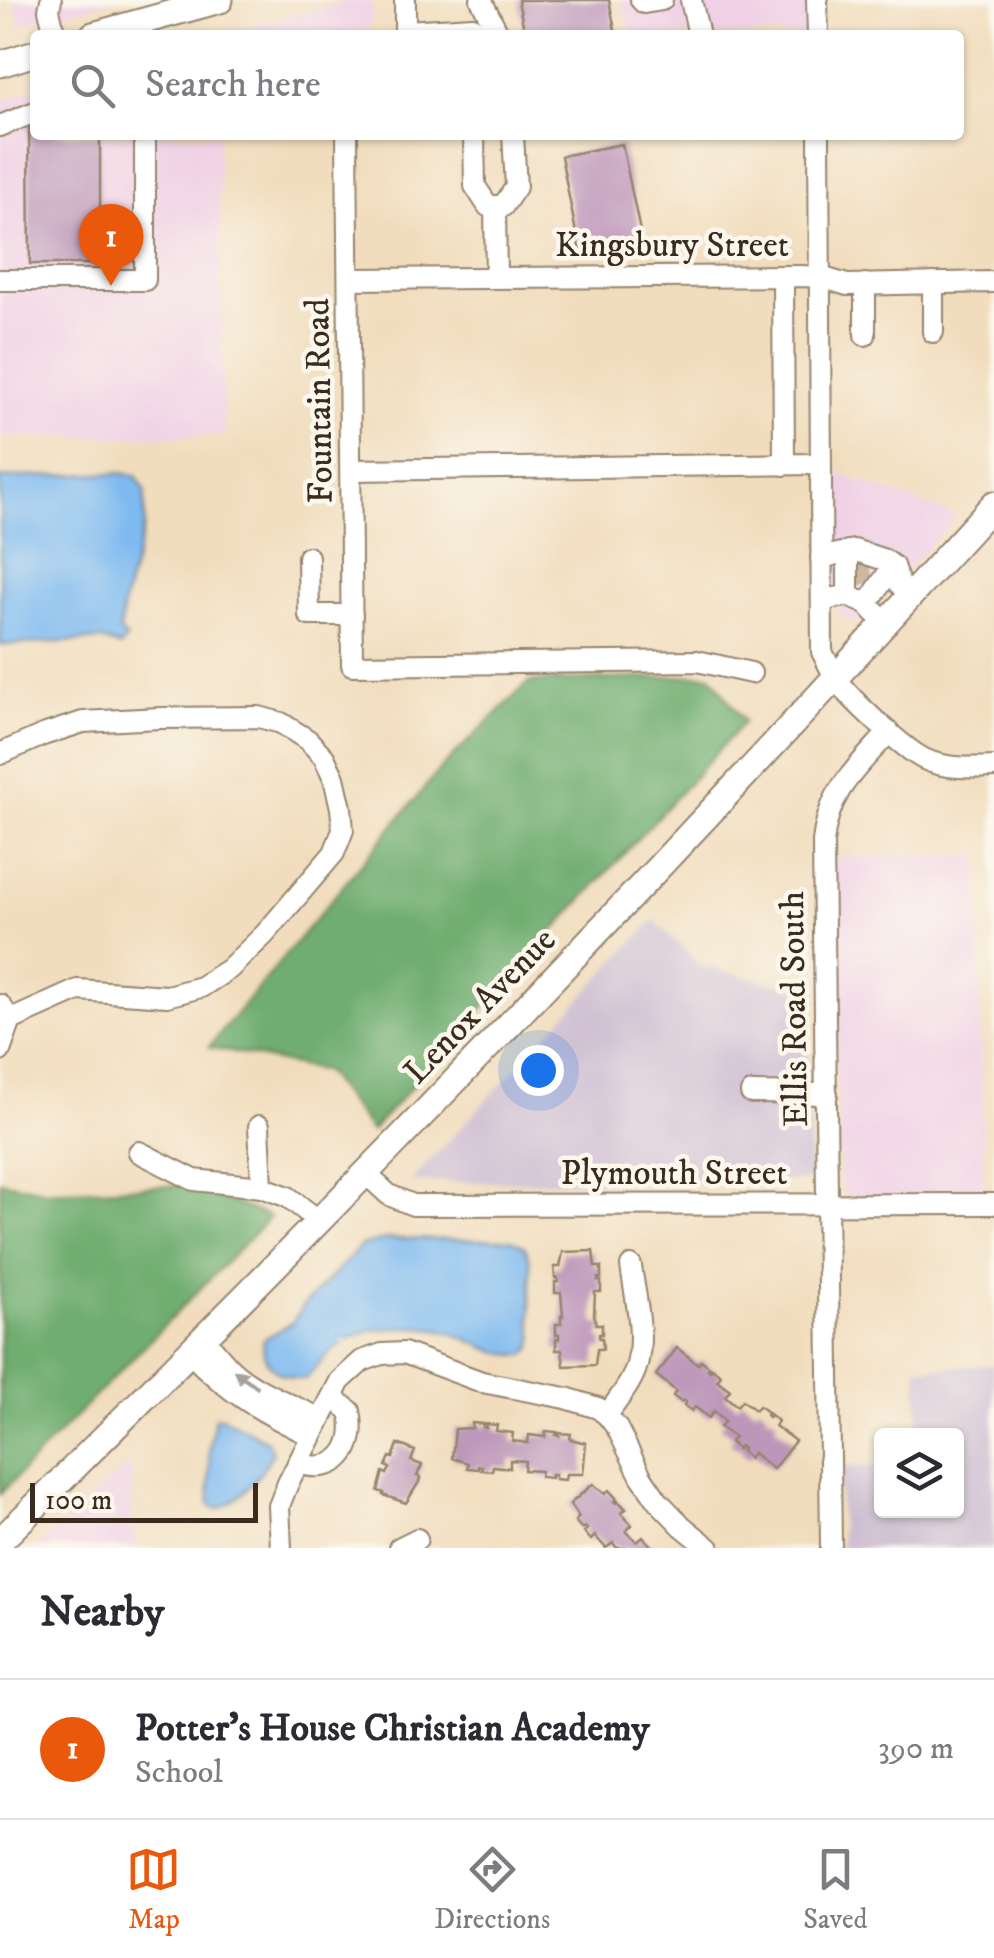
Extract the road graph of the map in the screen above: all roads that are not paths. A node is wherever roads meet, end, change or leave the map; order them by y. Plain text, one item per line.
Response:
1 (51, 0) edge
2 (220, 0) edge
3 (407, 0) edge
4 (477, 0) edge
5 (641, 0) edge
6 (662, 0) edge
7 (691, 0) edge
8 (817, 0) edge
9 (176, 6) edge
10 (54, 30) edge
11 (131, 30) edge
12 (404, 30) edge
13 (473, 30) edge
14 (496, 30) edge
15 (698, 30) edge
16 (818, 30) edge
17 (30, 55) edge
18 (0, 64) edge
19 (30, 114) edge
20 (0, 126) edge
21 (145, 140) edge
22 (347, 140) edge
23 (474, 140) edge
24 (513, 140) edge
25 (819, 140) edge
26 (496, 206) junction
27 (783, 276) junction
28 (496, 277) junction
29 (821, 277) junction
30 (349, 278) junction
31 (0, 280) edge
32 (994, 282) edge
33 (933, 283) junction
34 (865, 284) junction
35 (933, 332) dead end
36 (864, 334) dead end
37 (784, 464) junction
38 (820, 464) junction
39 (352, 470) junction
40 (994, 504) edge
41 (848, 551) junction
42 (308, 557) dead end
43 (821, 558) junction
44 (867, 580) junction
45 (909, 597) junction
46 (822, 600) junction
47 (352, 615) junction
48 (886, 623) junction
49 (751, 672) dead end
50 (836, 679) junction
51 (889, 732) junction
52 (0, 754) edge
53 (994, 768) edge
54 (6, 1013) edge
55 (0, 1051) edge
56 (750, 1094) dead end
57 (826, 1094) junction
58 (259, 1126) dead end
59 (139, 1152) dead end
60 (365, 1173) junction
61 (262, 1187) junction
62 (828, 1204) junction
63 (994, 1204) edge
64 (319, 1221) junction
65 (631, 1266) dead end
66 (197, 1346) junction
67 (332, 1397) junction
68 (607, 1414) junction
69 (316, 1427) junction
70 (298, 1463) junction
71 (0, 1540) edge
72 (280, 1548) edge
73 (709, 1548) edge
74 (831, 1548) edge

1 - 10 street
2 - 9 main road
3 - 12 street
4 - 13 street
4 - 14 street
5 - 6 street
7 - 15 street
8 - 16 street
9 - 11 main road
17 - 18 main road
19 - 20 street
21 - 31 street
22 - 30 street, Fountain Road
23 - 26 street
24 - 26 street
25 - 29 street
26 - 28 street
27 - 28 street, Kingsbury Street
27 - 29 street, Kingsbury Street
27 - 37 street
28 - 30 street, Kingsbury Street
29 - 34 street, Kingsbury Street
29 - 38 street
30 - 39 street, Fountain Road
32 - 33 street, Kingsbury Street
33 - 34 street, Kingsbury Street
33 - 35 street
34 - 36 street
37 - 38 street
37 - 39 street
38 - 43 street
39 - 47 street, Fountain Road
40 - 45 main road, Lenox Avenue
41 - 43 street
41 - 44 street
41 - 44 street
42 - 47 street
43 - 46 street
44 - 45 street
44 - 46 street
44 - 48 street
45 - 48 main road, Lenox Avenue
46 - 50 street
47 - 49 street, Fountain Road
48 - 50 main road, Lenox Avenue
50 - 51 street
50 - 60 main road, Lenox Avenue
51 - 53 street
51 - 57 street, Ellis Road South
52 - 54 street
54 - 55 street
56 - 57 street
57 - 62 street, Ellis Road South
58 - 61 street
59 - 61 street
60 - 62 street, Plymouth Street
60 - 64 main road, Lenox Avenue
61 - 64 street
62 - 63 street, Plymouth Street
62 - 74 street, Ellis Road South
64 - 66 main road, Lenox Avenue
65 - 68 street
66 - 69 street
66 - 71 main road, Lenox Avenue
67 - 68 street
67 - 69 street
67 - 70 street
68 - 73 street
69 - 70 street
70 - 72 street

